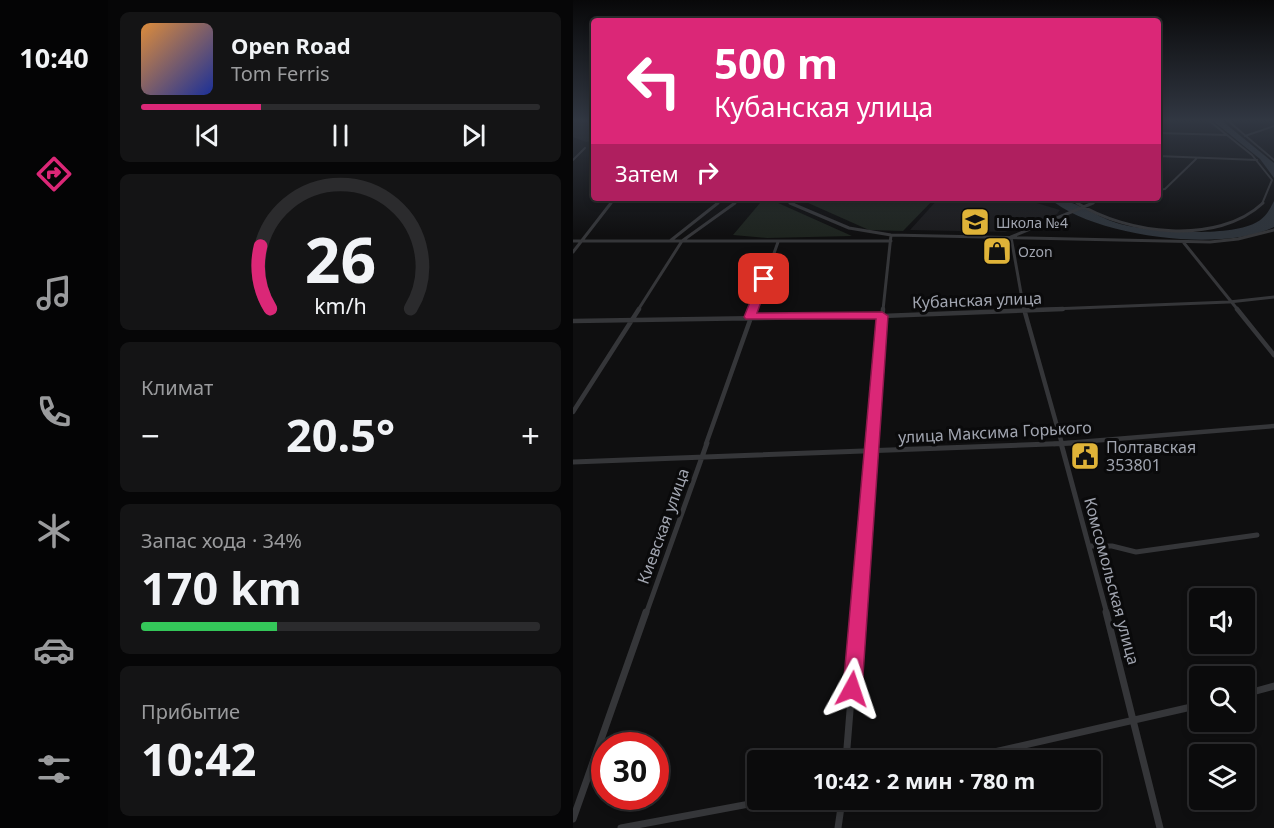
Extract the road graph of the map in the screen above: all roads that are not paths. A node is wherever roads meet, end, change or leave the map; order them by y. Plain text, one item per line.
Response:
1 (1191, 159) edge
2 (1195, 159) junction
3 (1257, 160) joint
4 (1161, 190) edge
5 (613, 201) edge
6 (721, 201) edge
7 (738, 201) edge
8 (786, 201) edge
9 (1074, 201) edge
10 (1097, 201) edge
11 (1083, 207) junction
12 (1274, 230) edge
13 (1011, 237) junction
14 (891, 238) junction
15 (573, 241) edge
16 (581, 241) junction
17 (671, 241) junction
18 (682, 242) junction
19 (778, 242) junction
20 (1183, 242) junction
21 (573, 252) edge
22 (1274, 297) edge
23 (1229, 302) junction
24 (1024, 310) junction
25 (882, 316) junction
26 (750, 317) junction
27 (630, 320) junction
28 (573, 321) edge
29 (1274, 355) edge
30 (573, 412) edge
31 (1274, 426) edge
32 (1059, 444) junction
33 (873, 450) junction
34 (702, 456) junction
35 (573, 462) edge
36 (1257, 535) dead end
37 (1090, 546) junction
38 (1274, 686) edge
39 (1255, 691) edge
40 (1189, 708) edge
41 (1134, 722) junction
42 (847, 750) edge
43 (1005, 750) edge
44 (747, 804) edge
45 (841, 810) edge
46 (573, 819) edge
47 (621, 828) edge
48 (839, 828) edge
49 (1160, 828) edge

1 - 2 street
2 - 3 street
2 - 4 street
3 - 11 street
5 - 16 street
6 - 17 street
7 - 18 street
8 - 14 street
9 - 11 street
10 - 11 street
11 - 13 street
12 - 20 street
13 - 14 street
13 - 20 street
13 - 24 street, Комсомольская улица
14 - 19 street
14 - 25 street
15 - 16 street
16 - 17 street
16 - 21 street
17 - 18 street
18 - 19 street
18 - 27 street
19 - 26 street, Киевская улица
20 - 23 street
22 - 23 street, Кубанская улица
23 - 24 street, Кубанская улица
23 - 29 street
24 - 25 street, Кубанская улица
24 - 32 street, Комсомольская улица
25 - 26 street, Кубанская улица
25 - 33 street
26 - 27 street, Кубанская улица
26 - 34 street, Киевская улица
27 - 28 street, Кубанская улица
27 - 30 street
31 - 32 street, улица Максима Горького
32 - 33 street, улица Максима Горького
32 - 37 street, Комсомольская улица
33 - 34 street, улица Максима Горького
33 - 42 street
34 - 35 street, улица Максима Горького
34 - 46 street, Киевская улица
36 - 37 street
37 - 41 street, Комсомольская улица
38 - 39 street
40 - 41 street
41 - 43 street
41 - 49 street, Комсомольская улица
44 - 47 street
45 - 48 street

